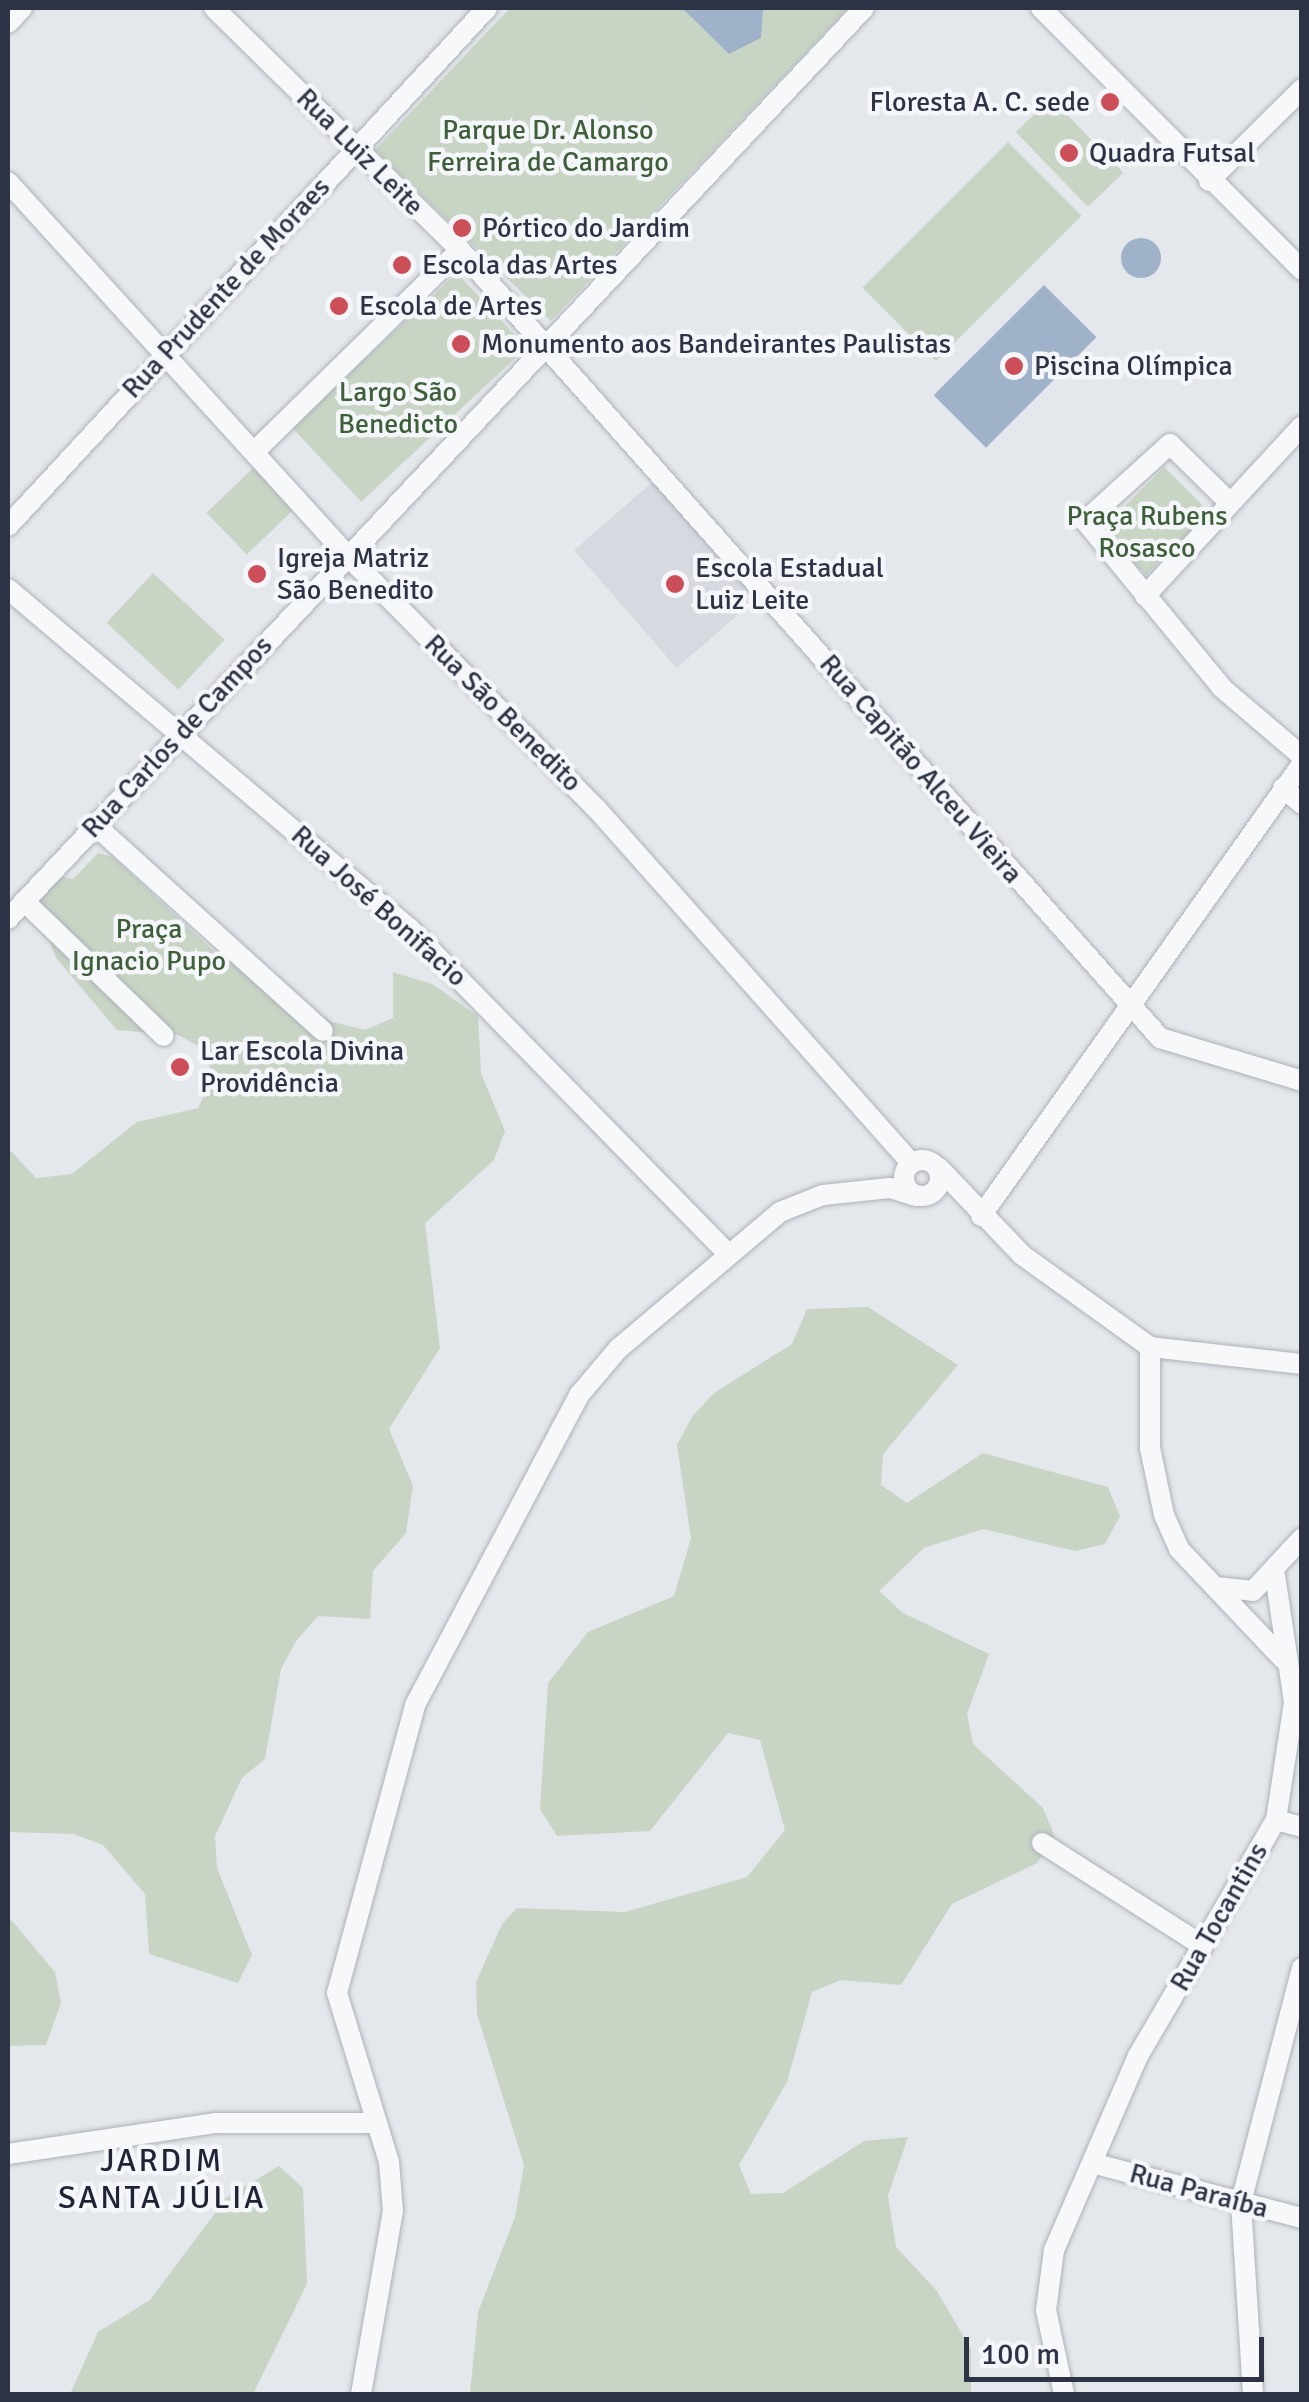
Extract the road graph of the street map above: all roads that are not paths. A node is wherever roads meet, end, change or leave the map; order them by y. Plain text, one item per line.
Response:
1 (22, 8) edge
2 (214, 8) edge
3 (487, 8) edge
4 (864, 8) edge
5 (1041, 8) edge
6 (8, 22) edge
7 (1302, 88) edge
8 (355, 147) junction
9 (1210, 181) junction
10 (8, 182) edge
11 (460, 250) junction
12 (1302, 270) edge
13 (545, 343) junction
14 (166, 353) junction
15 (1302, 426) edge
16 (256, 450) junction
17 (1230, 503) junction
18 (8, 526) edge
19 (346, 554) junction
20 (8, 588) edge
21 (1145, 596) junction
22 (180, 734) junction
23 (1302, 756) edge
24 (1302, 764) edge
25 (1283, 788) junction
26 (1302, 804) edge
27 (95, 825) junction
28 (24, 901) junction
29 (8, 919) edge
30 (1128, 1004) junction
31 (323, 1031) dead end
32 (164, 1036) dead end
33 (1302, 1081) edge
34 (939, 1168) junction
35 (901, 1175) junction
36 (923, 1196) junction
37 (974, 1211) junction
38 (726, 1251) junction
39 (1150, 1347) junction
40 (1302, 1364) edge
41 (1302, 1538) edge
42 (1275, 1575) junction
43 (1216, 1587) junction
44 (1293, 1612) edge
45 (1282, 1659) junction
46 (1276, 1820) junction
47 (1302, 1827) edge
48 (1042, 1842) dead end
49 (1203, 1946) junction
50 (1302, 1968) edge
51 (376, 2123) junction
52 (8, 2154) edge
53 (1096, 2164) junction
54 (1241, 2202) junction
55 (1302, 2218) edge
56 (360, 2394) edge
57 (1064, 2394) edge
58 (1253, 2394) edge

1 - 6 street
2 - 8 street, Rua Luiz Leite
3 - 8 street, Rua Prudente de Moraes
4 - 13 street
5 - 9 street
7 - 9 street
8 - 11 street, Rua Luiz Leite
8 - 14 street, Rua Prudente de Moraes
9 - 12 street
10 - 14 street, Rua São Benedito
11 - 13 street, Rua Luiz Leite
11 - 16 street
13 - 19 street, Rua Carlos de Campos
13 - 30 street, Rua Capitão Alceu Vieira
14 - 16 street, Rua São Benedito
14 - 18 street, Rua Prudente de Moraes
15 - 17 street
16 - 19 street, Rua São Benedito
17 - 21 street
17 - 21 street
19 - 22 street, Rua Carlos de Campos
19 - 35 street, Rua São Benedito
20 - 22 street, Rua José Bonifacio
21 - 23 street
22 - 27 street, Rua Carlos de Campos
22 - 38 street, Rua José Bonifacio
24 - 25 street
25 - 26 street
25 - 30 street
27 - 28 street, Rua Carlos de Campos
27 - 31 street
28 - 29 street, Rua Carlos de Campos
28 - 32 street
30 - 33 street, Rua Capitão Alceu Vieira
30 - 37 street
34 - 35 street
34 - 36 street
34 - 37 street
35 - 36 street
35 - 38 street
36 - 37 street
37 - 39 street
38 - 51 street
39 - 40 street
39 - 43 street
41 - 42 street
42 - 43 street
42 - 44 street, Rua Tocantins
43 - 45 street
44 - 45 street, Rua Tocantins
45 - 46 street, Rua Tocantins
46 - 47 street
46 - 49 street, Rua Tocantins
48 - 49 street
49 - 53 street, Rua Tocantins
50 - 54 street
51 - 52 street
51 - 56 street
53 - 54 street, Rua Paraíba
53 - 57 street, Rua Tocantins
54 - 55 street, Rua Paraíba
54 - 58 street

